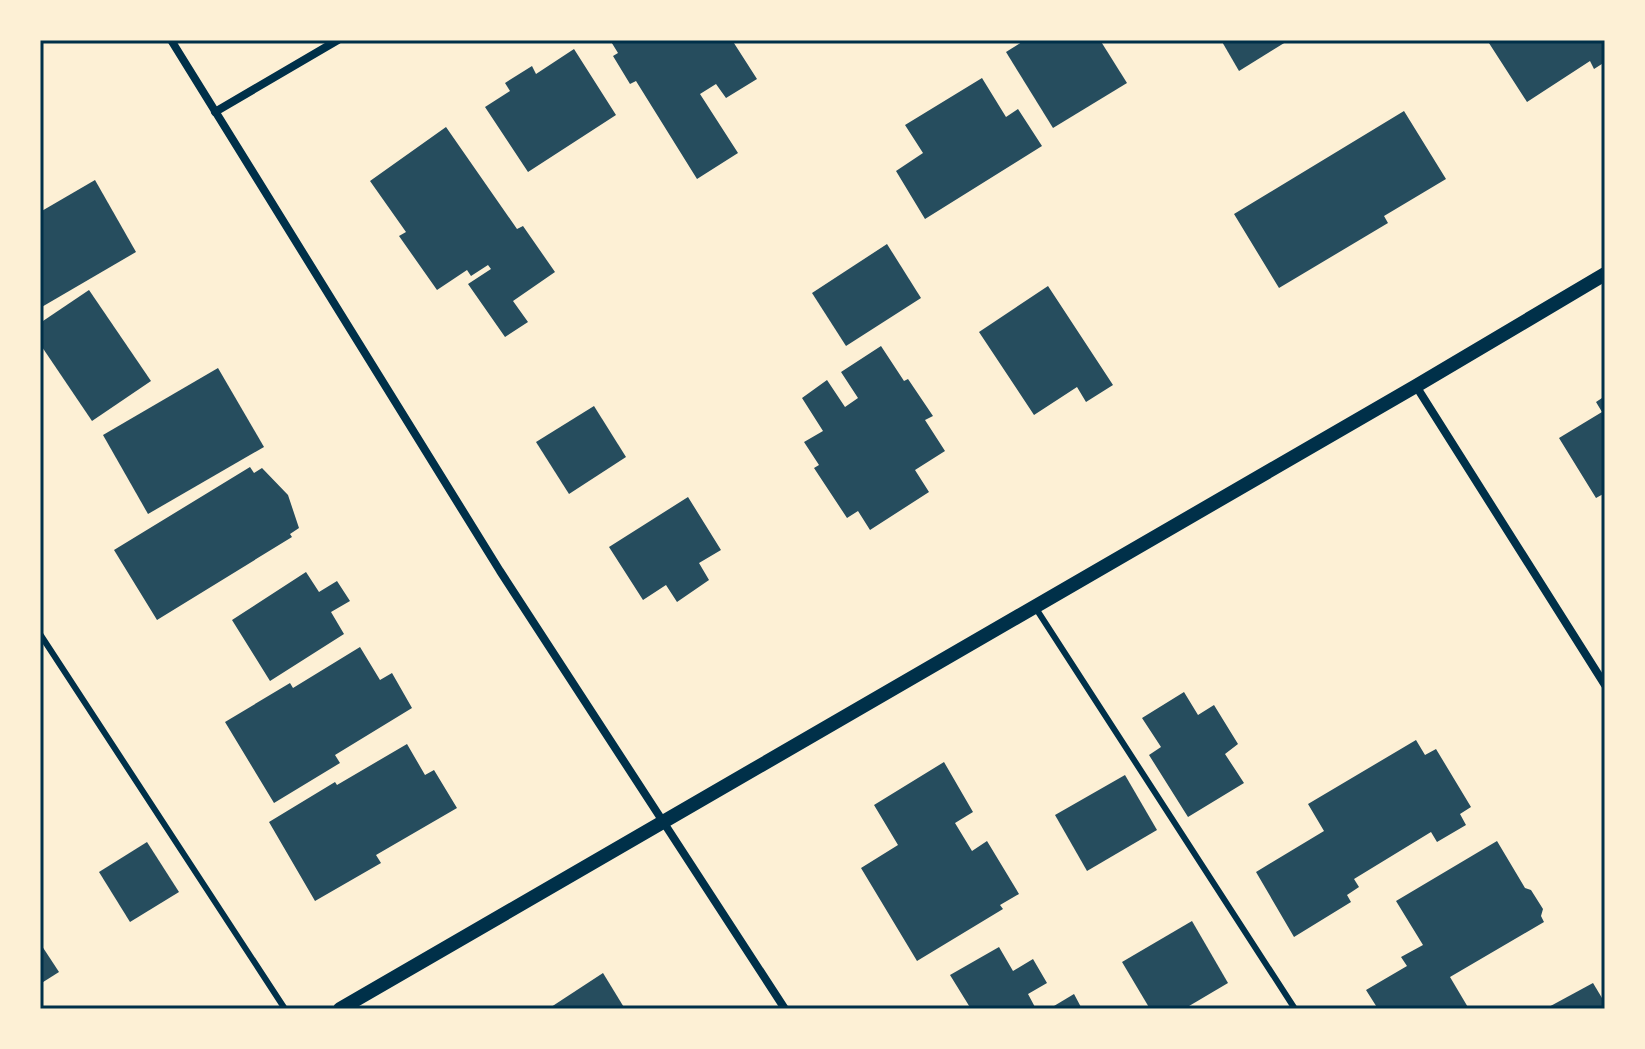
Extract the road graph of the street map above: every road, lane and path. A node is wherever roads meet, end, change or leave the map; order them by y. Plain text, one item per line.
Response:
1 (171, 40) edge
2 (338, 40) edge
3 (215, 112) junction
4 (1605, 274) edge
5 (1416, 386) junction
6 (1035, 607) junction
7 (40, 634) edge
8 (1605, 685) edge
9 (664, 821) junction
10 (285, 1009) edge
11 (340, 1009) edge
12 (785, 1009) edge
13 (1295, 1009) edge

1 - 3 street
2 - 3 street
3 - 9 street
4 - 5 street
5 - 6 street
5 - 8 street
6 - 9 street
6 - 13 lane
7 - 10 lane
9 - 11 street
9 - 12 street

